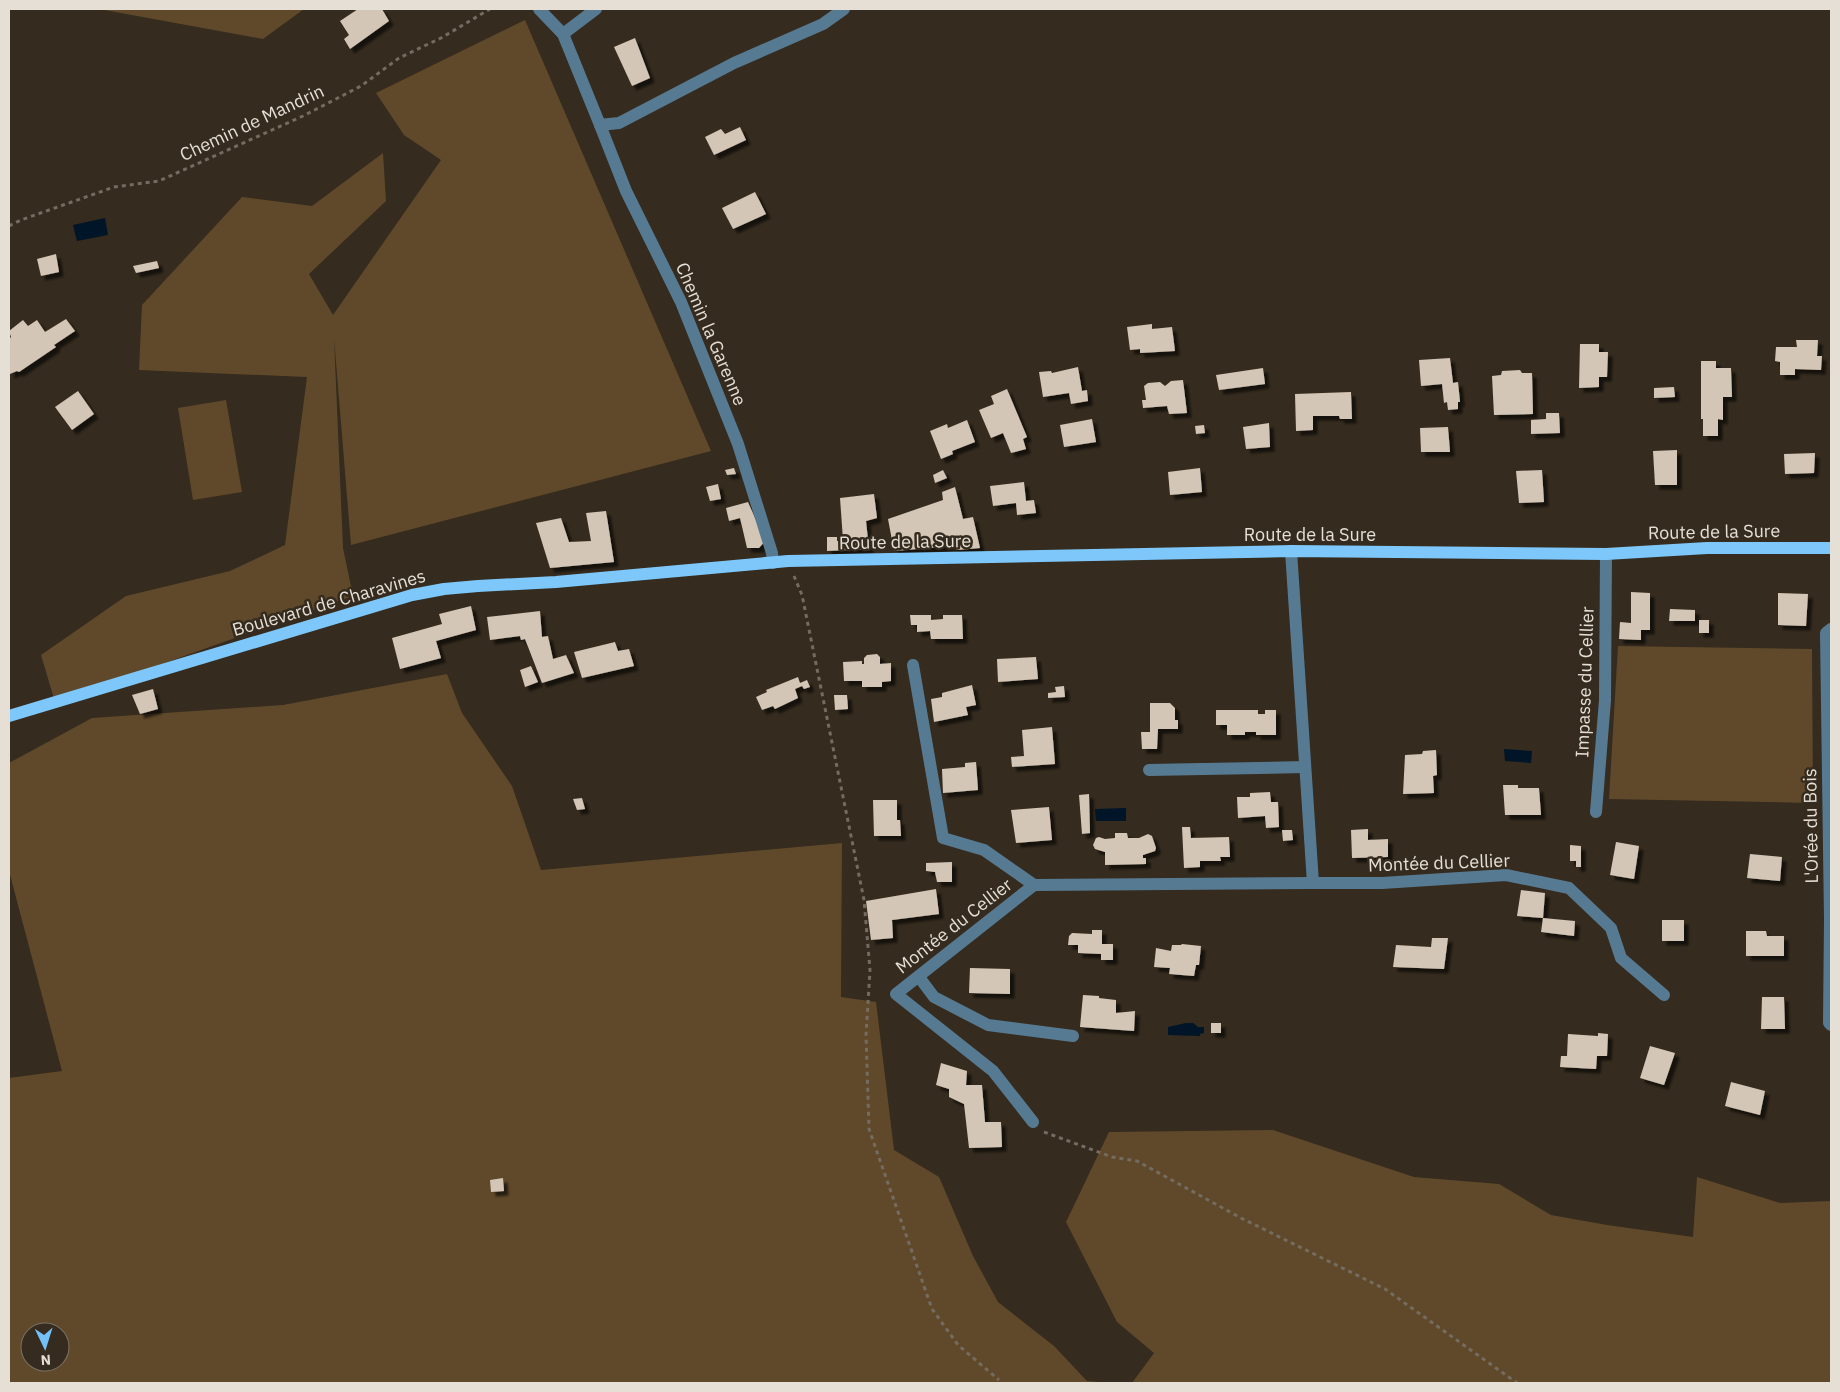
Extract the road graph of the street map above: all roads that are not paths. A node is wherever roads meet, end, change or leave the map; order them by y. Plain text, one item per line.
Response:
1 (539, 9) edge
2 (596, 9) edge
3 (844, 9) edge
4 (563, 34) junction
5 (600, 125) junction
6 (1831, 548) edge
7 (1291, 551) junction
8 (1606, 554) junction
9 (788, 561) joint
10 (773, 563) junction
11 (1831, 629) edge
12 (913, 665) dead end
13 (9, 716) edge
14 (1305, 767) junction
15 (1149, 770) dead end
16 (1596, 812) dead end
17 (1312, 883) junction
18 (1034, 885) junction
19 (919, 977) junction
20 (1664, 995) dead end
21 (1831, 1024) edge
22 (1073, 1036) dead end
23 (1033, 1122) road end

1 - 4 street, Chemin la Garenne
2 - 4 street
3 - 5 street
4 - 5 street, Chemin la Garenne
5 - 10 street, Chemin la Garenne
6 - 8 main road, Route de la Sure
7 - 8 main road, Route de la Sure
7 - 9 main road, Route de la Sure
7 - 14 street
8 - 16 street, Impasse du Cellier
9 - 10 main road, Boulevard de Charavines
10 - 13 main road, Boulevard de Charavines
11 - 21 street, L'Orée du Bois
12 - 18 street
14 - 15 street
14 - 17 street
17 - 18 street, Montée du Cellier
17 - 20 street, Montée du Cellier
18 - 19 street, Montée du Cellier
19 - 22 street
19 - 23 street, Montée du Cellier

